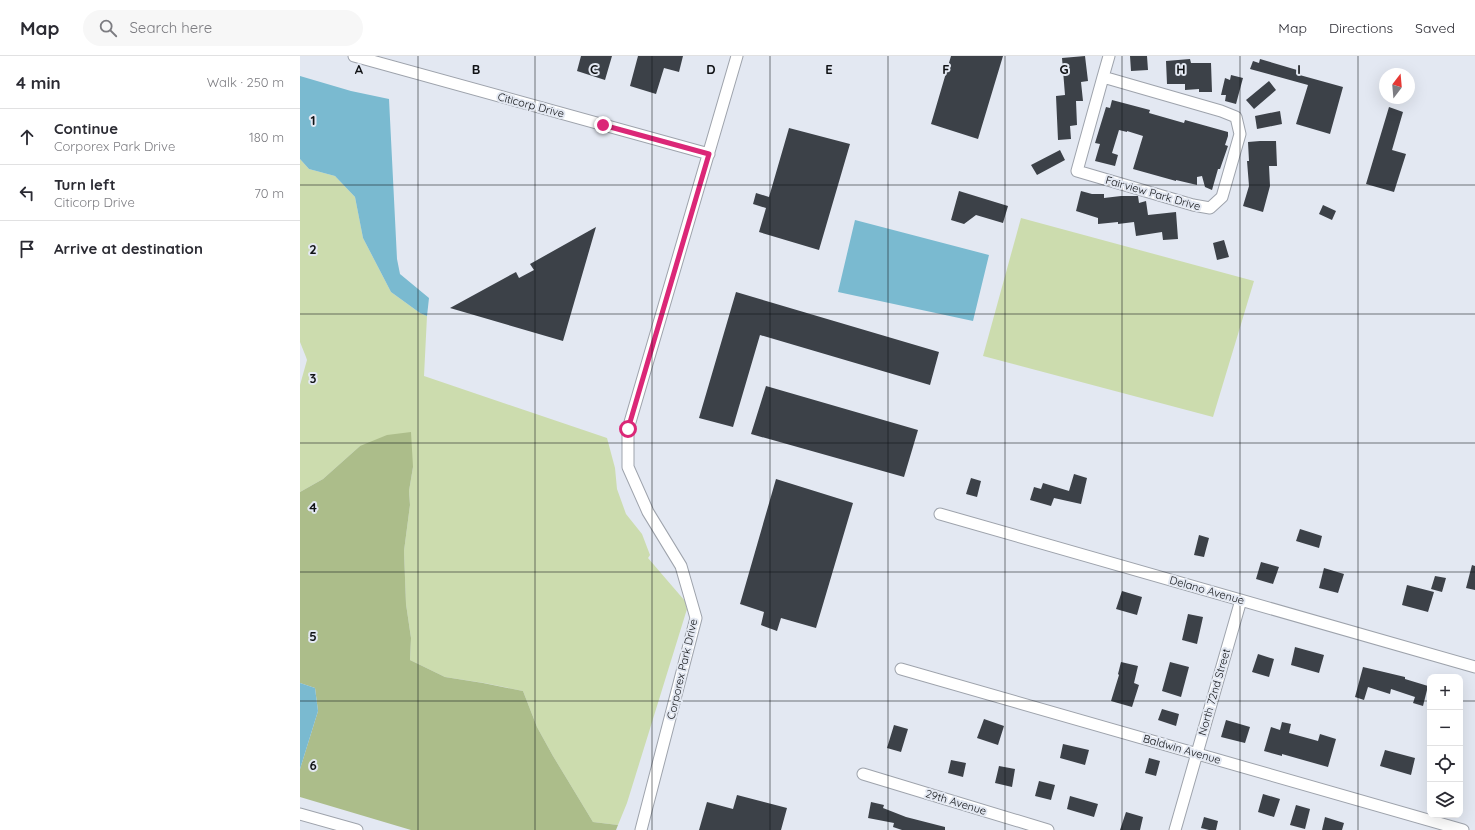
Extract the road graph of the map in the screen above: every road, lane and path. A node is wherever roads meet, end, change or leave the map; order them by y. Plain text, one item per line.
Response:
1 (354, 56) edge
2 (737, 56) edge
3 (1109, 56) edge
4 (1103, 77) junction
5 (709, 154) junction
6 (940, 514) dead end
7 (1241, 600) junction
8 (1475, 667) edge
9 (901, 669) dead end
10 (1197, 753) junction
11 (863, 774) dead end
12 (300, 814) edge
13 (357, 830) edge
14 (641, 830) edge
15 (1048, 830) edge
16 (1175, 830) edge
17 (1463, 830) edge

1 - 5 street, Citicorp Drive
2 - 5 street, Corporex Park Drive
3 - 4 street, Fairview Park Drive
4 - 4 street, Fairview Park Drive
5 - 14 street, Corporex Park Drive
6 - 7 street, Delano Avenue
7 - 8 street, Delano Avenue
7 - 10 street, North 72nd Street
9 - 10 street, Baldwin Avenue
10 - 16 street, North 72nd Street
10 - 17 street, Baldwin Avenue
11 - 15 street, 29th Avenue
12 - 13 street

